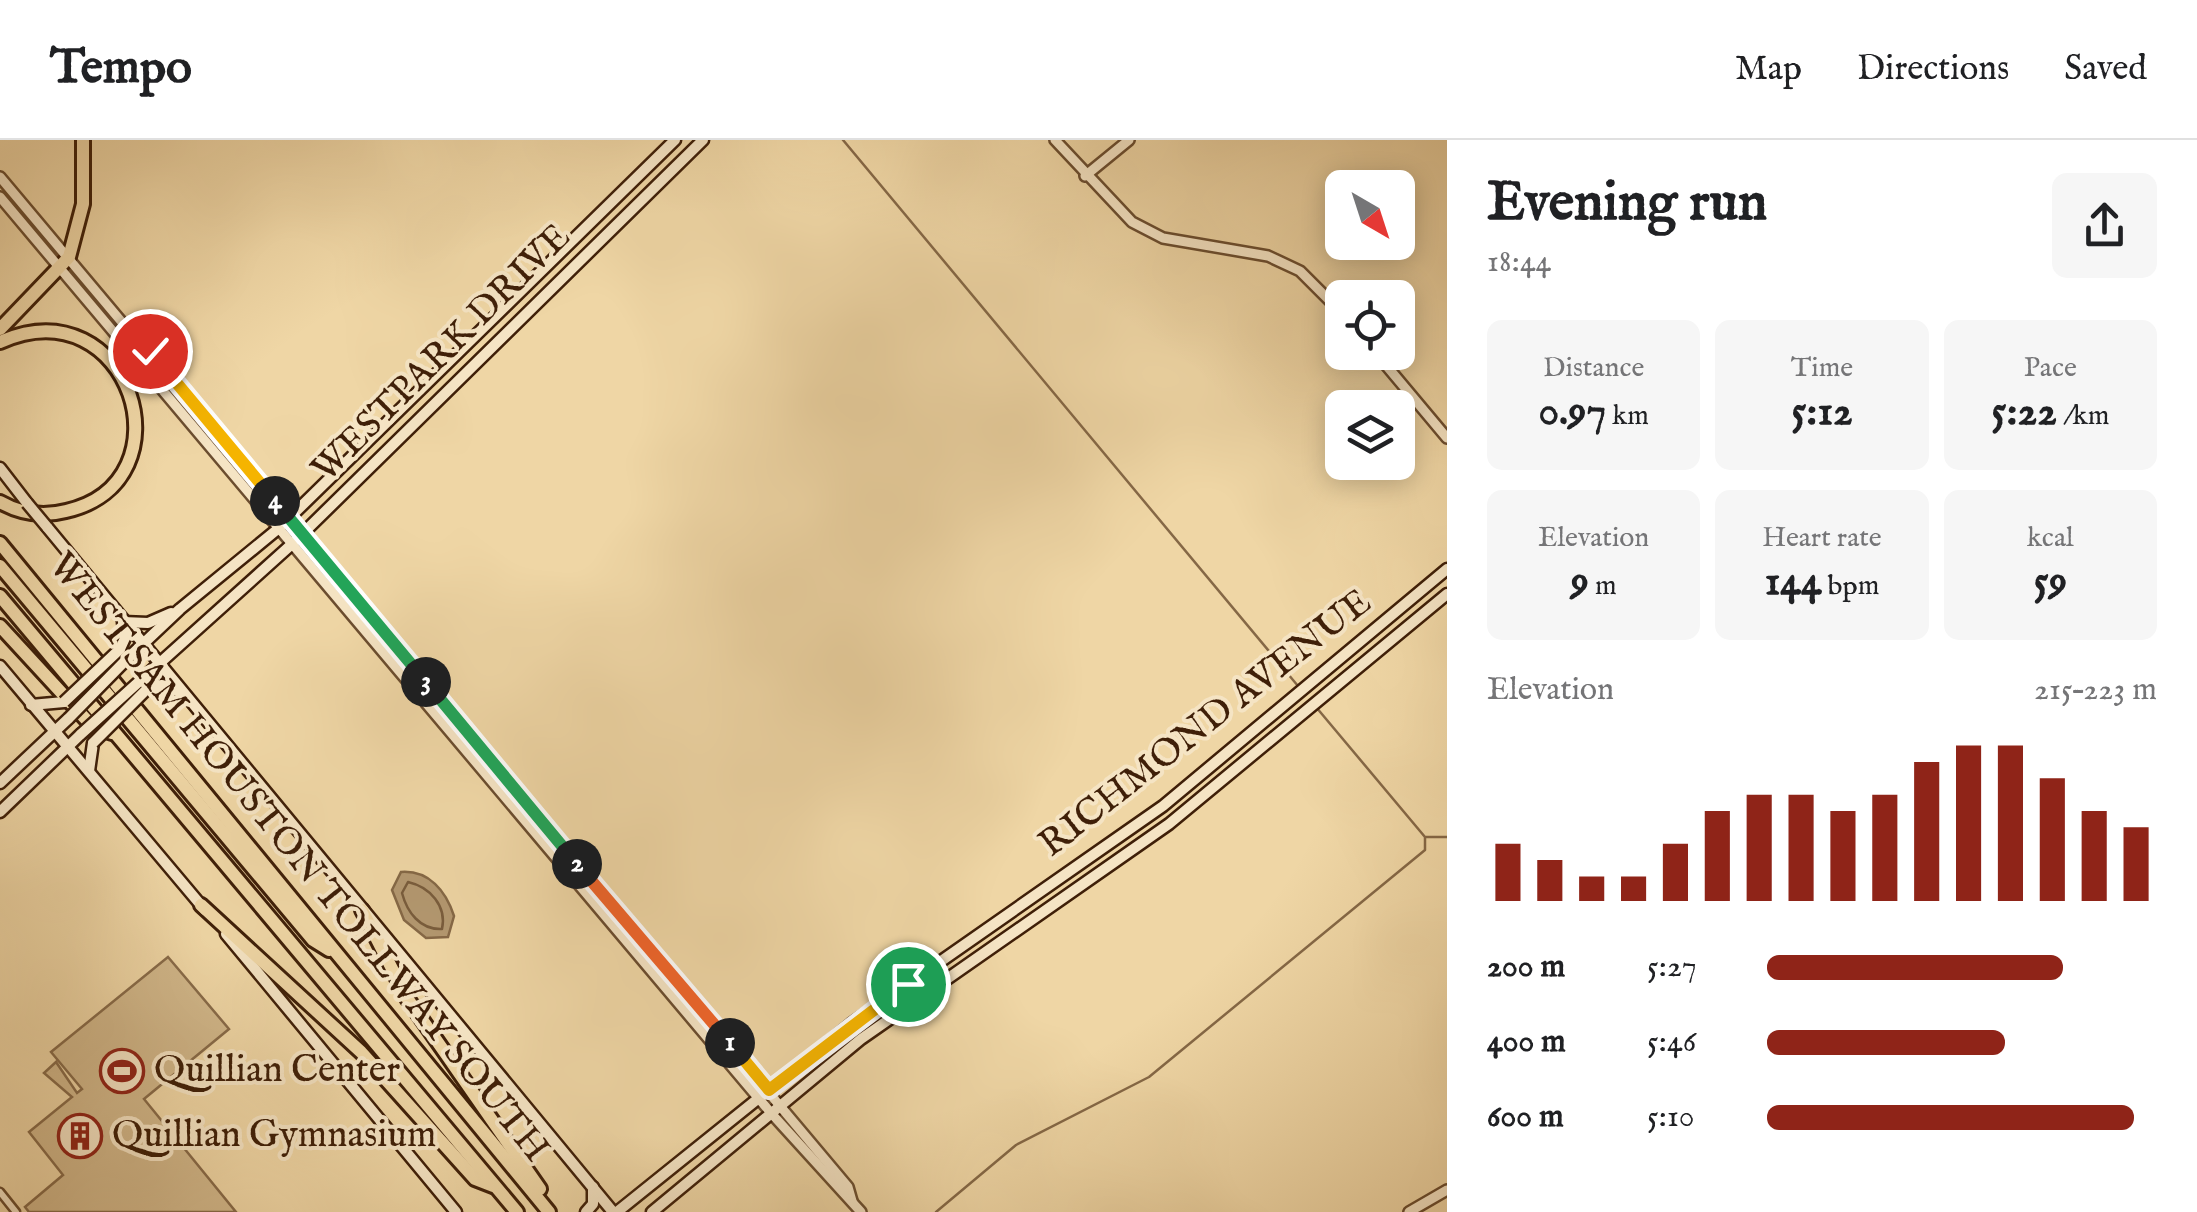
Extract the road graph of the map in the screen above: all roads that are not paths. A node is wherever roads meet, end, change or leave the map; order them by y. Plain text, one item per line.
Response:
1 (83, 140) edge
2 (675, 140) edge
3 (703, 140) edge
4 (1055, 140) edge
5 (1129, 140) edge
6 (1086, 176) junction
7 (0, 177) edge
8 (0, 197) edge
9 (65, 262) junction
10 (1325, 296) edge
11 (0, 329) edge
12 (0, 342) edge
13 (150, 351) junction
14 (139, 359) junction
15 (1391, 370) edge
16 (1447, 438) edge
17 (0, 468) edge
18 (0, 502) edge
19 (290, 518) junction
20 (280, 528) junction
21 (302, 534) junction
22 (0, 543) edge
23 (292, 544) junction
24 (0, 566) edge
25 (1447, 569) edge
26 (1422, 590) junction
27 (1447, 594) edge
28 (0, 596) edge
29 (1434, 605) junction
30 (180, 609) junction
31 (123, 622) junction
32 (0, 626) edge
33 (142, 645) junction
34 (398, 647) junction
35 (387, 656) junction
36 (159, 664) junction
37 (0, 666) edge
38 (145, 683) junction
39 (182, 692) junction
40 (31, 705) junction
41 (53, 732) junction
42 (468, 732) junction
43 (114, 734) junction
44 (458, 740) junction
45 (1239, 742) junction
46 (67, 748) junction
47 (1252, 756) junction
48 (89, 770) junction
49 (0, 784) edge
50 (1162, 806) junction
51 (0, 812) edge
52 (1169, 824) junction
53 (544, 825) junction
54 (535, 833) junction
55 (1049, 886) junction
56 (608, 900) junction
57 (1060, 903) junction
58 (201, 905) junction
59 (599, 908) junction
60 (362, 910) junction
61 (949, 956) junction
62 (339, 957) junction
63 (959, 970) junction
64 (697, 1002) junction
65 (683, 1008) junction
66 (851, 1024) junction
67 (861, 1039) junction
68 (769, 1090) junction
69 (759, 1099) junction
70 (781, 1105) junction
71 (771, 1113) junction
72 (497, 1187) junction
73 (593, 1188) junction
74 (1447, 1190) edge
75 (0, 1192) edge
76 (852, 1201) junction
77 (16, 1212) edge
78 (456, 1212) edge
79 (517, 1212) edge
80 (552, 1212) edge
81 (586, 1212) edge
82 (615, 1212) edge
83 (652, 1212) edge
84 (861, 1212) edge
85 (1409, 1212) edge

1 - 9 highway
2 - 19 main road, WESTPARK DRIVE
3 - 21 main road, WESTPARK DRIVE
4 - 6 street
5 - 6 street
6 - 10 street
7 - 9 street
8 - 9 street
9 - 11 highway
9 - 13 street
9 - 14 street
12 - 18 highway
13 - 14 street
13 - 19 street
14 - 20 street
15 - 16 street
17 - 31 main road, bridge
19 - 20 main road, WESTPARK DRIVE
19 - 21 street
20 - 23 street
20 - 30 main road, WESTPARK DRIVE
21 - 23 main road, WESTPARK DRIVE
21 - 34 street
22 - 62 highway, WEST SAM HOUSTON TOLLWAY SOUTH
23 - 35 street
23 - 36 main road, WESTPARK DRIVE
24 - 62 highway
25 - 26 main road, RICHMOND AVENUE
26 - 29 main road
26 - 45 main road, RICHMOND AVENUE
27 - 29 main road, RICHMOND AVENUE
28 - 43 highway, WEST SAM HOUSTON TOLLWAY SOUTH
29 - 47 main road, RICHMOND AVENUE
30 - 31 main road
30 - 33 main road, WESTPARK DRIVE
31 - 33 main road
31 - 40 main road, bridge
32 - 43 highway
33 - 36 main road
33 - 41 main road, WESTPARK DRIVE, bridge
34 - 35 street
34 - 42 street
35 - 44 street
36 - 38 main road, WESTPARK DRIVE
36 - 39 main road
37 - 40 main road
38 - 39 main road
38 - 46 main road, WESTPARK DRIVE, bridge
38 - 48 main road, bridge
39 - 60 main road
40 - 41 main road
41 - 46 main road
41 - 49 main road, WESTPARK DRIVE
42 - 44 street
42 - 53 street
43 - 72 highway, WEST SAM HOUSTON TOLLWAY SOUTH
44 - 54 street
45 - 47 main road
45 - 50 main road, RICHMOND AVENUE
46 - 48 main road
46 - 51 main road, WESTPARK DRIVE
47 - 52 main road, RICHMOND AVENUE
48 - 58 main road
50 - 52 main road
50 - 55 main road, RICHMOND AVENUE
52 - 57 main road, RICHMOND AVENUE
53 - 54 street
53 - 56 street
54 - 59 street
55 - 57 main road
55 - 61 main road, RICHMOND AVENUE
56 - 59 street
56 - 64 street
57 - 63 main road, RICHMOND AVENUE
58 - 72 highway
58 - 78 main road
59 - 65 street
60 - 73 main road
60 - 80 highway
61 - 63 main road
61 - 66 main road, RICHMOND AVENUE
62 - 80 highway, WEST SAM HOUSTON TOLLWAY SOUTH
63 - 67 main road, RICHMOND AVENUE
64 - 65 street
64 - 68 street
65 - 69 street
66 - 67 main road
66 - 68 main road, RICHMOND AVENUE
67 - 70 main road, RICHMOND AVENUE
68 - 69 main road, RICHMOND AVENUE
68 - 70 street
69 - 71 street
69 - 82 main road, RICHMOND AVENUE
70 - 71 main road, RICHMOND AVENUE
70 - 76 street
71 - 76 street
71 - 83 main road, RICHMOND AVENUE
72 - 79 highway, WEST SAM HOUSTON TOLLWAY SOUTH
73 - 81 main road
73 - 82 main road
74 - 85 street
75 - 77 street
76 - 84 street

